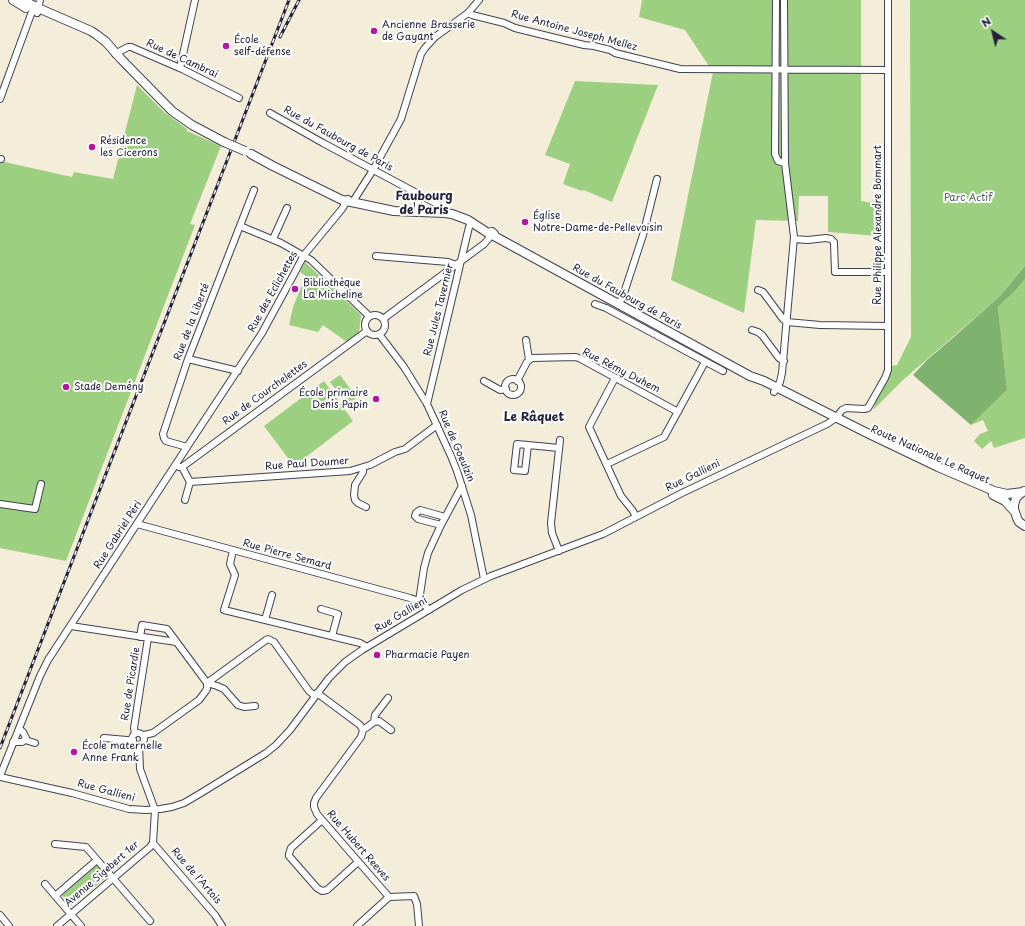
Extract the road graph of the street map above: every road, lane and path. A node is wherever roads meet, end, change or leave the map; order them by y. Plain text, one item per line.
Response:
1 (13, 0) edge
2 (23, 0) edge
3 (195, 0) edge
4 (480, 0) edge
5 (776, 0) edge
6 (784, 0) edge
7 (888, 0) edge
8 (36, 8) edge
9 (468, 13) junction
10 (118, 56) junction
11 (180, 68) junction
12 (776, 70) junction
13 (785, 70) junction
14 (888, 70) junction
15 (239, 98) dead end
16 (0, 99) edge
17 (270, 113) dead end
18 (785, 163) junction
19 (373, 170) junction
20 (657, 179) dead end
21 (254, 190) dead end
22 (418, 194) junction
23 (350, 201) junction
24 (439, 205) dead end
25 (287, 208) dead end
26 (418, 212) junction
27 (471, 222) junction
28 (240, 226) junction
29 (490, 236) junction
30 (273, 239) junction
31 (794, 239) junction
32 (304, 255) junction
33 (376, 256) dead end
34 (459, 263) junction
35 (888, 272) junction
36 (758, 290) dead end
37 (595, 304) dead end
38 (619, 304) junction
39 (369, 316) junction
40 (383, 319) junction
41 (787, 322) junction
42 (888, 326) junction
43 (752, 330) dead end
44 (367, 331) junction
45 (379, 334) junction
46 (526, 340) dead end
47 (247, 358) joint
48 (188, 359) junction
49 (529, 360) junction
50 (784, 361) junction
51 (705, 362) junction
52 (238, 371) junction
53 (722, 371) dead end
54 (615, 378) junction
55 (484, 381) dead end
56 (517, 381) junction
57 (506, 389) junction
58 (775, 390) junction
59 (427, 404) junction
60 (678, 412) junction
61 (834, 420) junction
62 (438, 425) junction
63 (855, 427) joint
64 (560, 440) dead end
65 (528, 445) dead end
66 (187, 447) junction
67 (559, 448) junction
68 (607, 464) junction
69 (175, 466) junction
70 (182, 468) junction
71 (363, 468) junction
72 (190, 482) junction
73 (41, 484) dead end
74 (462, 486) junction
75 (1024, 491) edge
76 (185, 500) dead end
77 (0, 504) edge
78 (366, 507) dead end
79 (1014, 511) junction
80 (445, 517) junction
81 (636, 517) junction
82 (137, 524) junction
83 (441, 525) junction
84 (1025, 526) edge
85 (233, 550) junction
86 (559, 551) junction
87 (484, 579) junction
88 (272, 595) dead end
89 (419, 601) junction
90 (321, 609) dead end
91 (429, 610) junction
92 (265, 620) junction
93 (71, 626) junction
94 (332, 636) junction
95 (140, 637) junction
96 (148, 638) junction
97 (176, 642) junction
98 (367, 647) junction
99 (207, 683) junction
100 (316, 695) junction
101 (388, 698) dead end
102 (255, 706) dead end
103 (374, 722) junction
104 (19, 729) junction
105 (363, 730) junction
106 (391, 730) dead end
107 (144, 736) junction
108 (134, 737) junction
109 (104, 738) dead end
110 (25, 740) junction
111 (13, 742) junction
112 (35, 743) dead end
113 (139, 744) junction
114 (0, 776) edge
115 (150, 795) junction
116 (141, 810) junction
117 (155, 810) junction
118 (322, 820) junction
119 (153, 843) junction
120 (54, 844) dead end
121 (97, 860) junction
122 (358, 862) junction
123 (113, 878) junction
124 (44, 884) dead end
125 (55, 896) junction
126 (389, 897) junction
127 (0, 915) edge
128 (71, 915) junction
129 (150, 921) dead end
130 (221, 925) edge
131 (9, 926) edge
132 (57, 926) edge
133 (81, 926) edge
134 (357, 926) edge
135 (420, 926) edge

1 - 8 main road
2 - 8 main road
3 - 11 street
4 - 9 street, Rue des Eclichettes
5 - 12 street
6 - 13 street
7 - 14 street, Rue Philippe Alexandre Bommart
8 - 10 main road
8 - 16 street
9 - 12 street, Rue Antoine Joseph Mellez
9 - 19 street, Rue des Eclichettes
10 - 11 street, Rue de Cambrai
10 - 23 main road, Rue du Faubourg de Paris, bridge
11 - 15 street, Rue de Cambrai
12 - 13 street, Rue Antoine Joseph Mellez
12 - 18 street
13 - 14 street, Rue Antoine Joseph Mellez
13 - 18 street
14 - 35 street, Rue Philippe Alexandre Bommart
17 - 19 street, Rue du Faubourg de Paris
18 - 31 street
19 - 22 street, Rue du Faubourg de Paris
19 - 23 street, Rue des Eclichettes
20 - 38 street
21 - 28 street, Rue de la Liberté
22 - 24 street, Rue du Faubourg de Paris
22 - 26 street
23 - 26 main road, Rue du Faubourg de Paris
23 - 32 street, Rue des Eclichettes
25 - 30 street
26 - 27 main road, Rue du Faubourg de Paris
27 - 29 main road, Rue du Faubourg de Paris
27 - 34 street, Rue Jules Tavernier
28 - 30 street
28 - 48 street, Rue de la Liberté
29 - 34 street
29 - 38 main road, Rue du Faubourg de Paris
30 - 32 street
31 - 35 street
31 - 41 street
32 - 39 street
32 - 47 street, Rue des Eclichettes
33 - 34 street
34 - 40 street
34 - 59 street, Rue Jules Tavernier
35 - 42 street, Rue Philippe Alexandre Bommart
36 - 41 street
37 - 51 street, Rue du Faubourg de Paris
38 - 58 main road, Rue du Faubourg de Paris
39 - 40 street
39 - 44 street
40 - 45 street
41 - 42 street
41 - 50 street
42 - 61 street, Rue Philippe Alexandre Bommart
43 - 50 street
44 - 45 street
44 - 70 street, Rue de Courchelettes
45 - 59 street, Rue de Goeulzin
46 - 49 street
47 - 52 street, Rue Gabriel Péri
48 - 52 street
48 - 66 street, Rue de la Liberté
49 - 54 street, Rue Rémy Duhem
49 - 56 street
50 - 58 street
51 - 53 street, Rue du Faubourg de Paris
51 - 60 street
52 - 66 street, Rue Gabriel Péri
54 - 60 street, Rue Rémy Duhem
54 - 68 street
55 - 57 street
56 - 57 street
56 - 57 street
58 - 61 main road, Rue du Faubourg de Paris
59 - 62 street, Rue de Goeulzin
60 - 68 street
61 - 63 main road, Rue du Faubourg de Paris
61 - 79 main road, Route Nationale Le Raquet
61 - 81 street, Rue Gallieni
62 - 71 street, Rue Paul Doumer
62 - 74 street, Rue de Goeulzin
63 - 75 main road, Route Nationale Le Raquet
64 - 67 street
65 - 67 street
66 - 69 street, Rue Gabriel Péri
67 - 86 street
68 - 81 street
69 - 70 street
69 - 82 street, Rue Gabriel Péri
70 - 72 street
71 - 72 street, Rue Paul Doumer
71 - 78 street
72 - 76 street
73 - 77 street
74 - 80 street
74 - 87 street, Rue de Goeulzin
75 - 79 main road
79 - 84 main road, Route Nationale Le Raquet
80 - 83 street
80 - 83 street
81 - 86 street, Rue Gallieni
82 - 85 street, Rue Pierre Semard
82 - 93 street, Rue Gabriel Péri
83 - 89 street
85 - 89 street, Rue Pierre Semard
85 - 92 street
86 - 87 street, Rue Gallieni
87 - 91 street, Rue Gallieni
88 - 92 street
89 - 91 street, Rue Pierre Semard
90 - 94 street
91 - 98 street, Rue Gallieni
92 - 94 street
93 - 95 street
93 - 104 street, Rue Gabriel Péri
94 - 98 street
95 - 96 street
95 - 97 street
96 - 97 street
96 - 108 street, Rue de Picardie
97 - 99 street
98 - 100 street, Rue Gallieni
99 - 100 street
99 - 102 street
99 - 107 street
100 - 105 street
100 - 117 street, Rue Gallieni
101 - 103 street, Rue Hubert Reeves
103 - 105 street, Rue Hubert Reeves
103 - 106 street
104 - 110 street
104 - 111 street, Rue Gabriel Péri
105 - 118 street, Rue Hubert Reeves
107 - 108 street
107 - 113 street
108 - 109 street
108 - 113 street
110 - 111 street
110 - 112 street
111 - 114 street, Rue Gabriel Péri
113 - 115 street
114 - 116 street, Rue Gallieni
115 - 116 street
115 - 117 street
116 - 117 street, Rue Gallieni
117 - 119 street, Avenue Sigebert 1er
118 - 122 street, Rue Hubert Reeves
118 - 122 street
119 - 123 street, Avenue Sigebert 1er
119 - 130 street, Rue de l'Artois
120 - 121 street
121 - 123 street
121 - 125 street, Avenue Sigebert 1er
122 - 126 street, Rue Hubert Reeves
123 - 128 street, Avenue Sigebert 1er
123 - 129 street
124 - 125 street
125 - 128 street
126 - 134 street, Rue Hubert Reeves
126 - 135 street
127 - 131 street
128 - 132 street, Avenue Sigebert 1er
128 - 133 street

